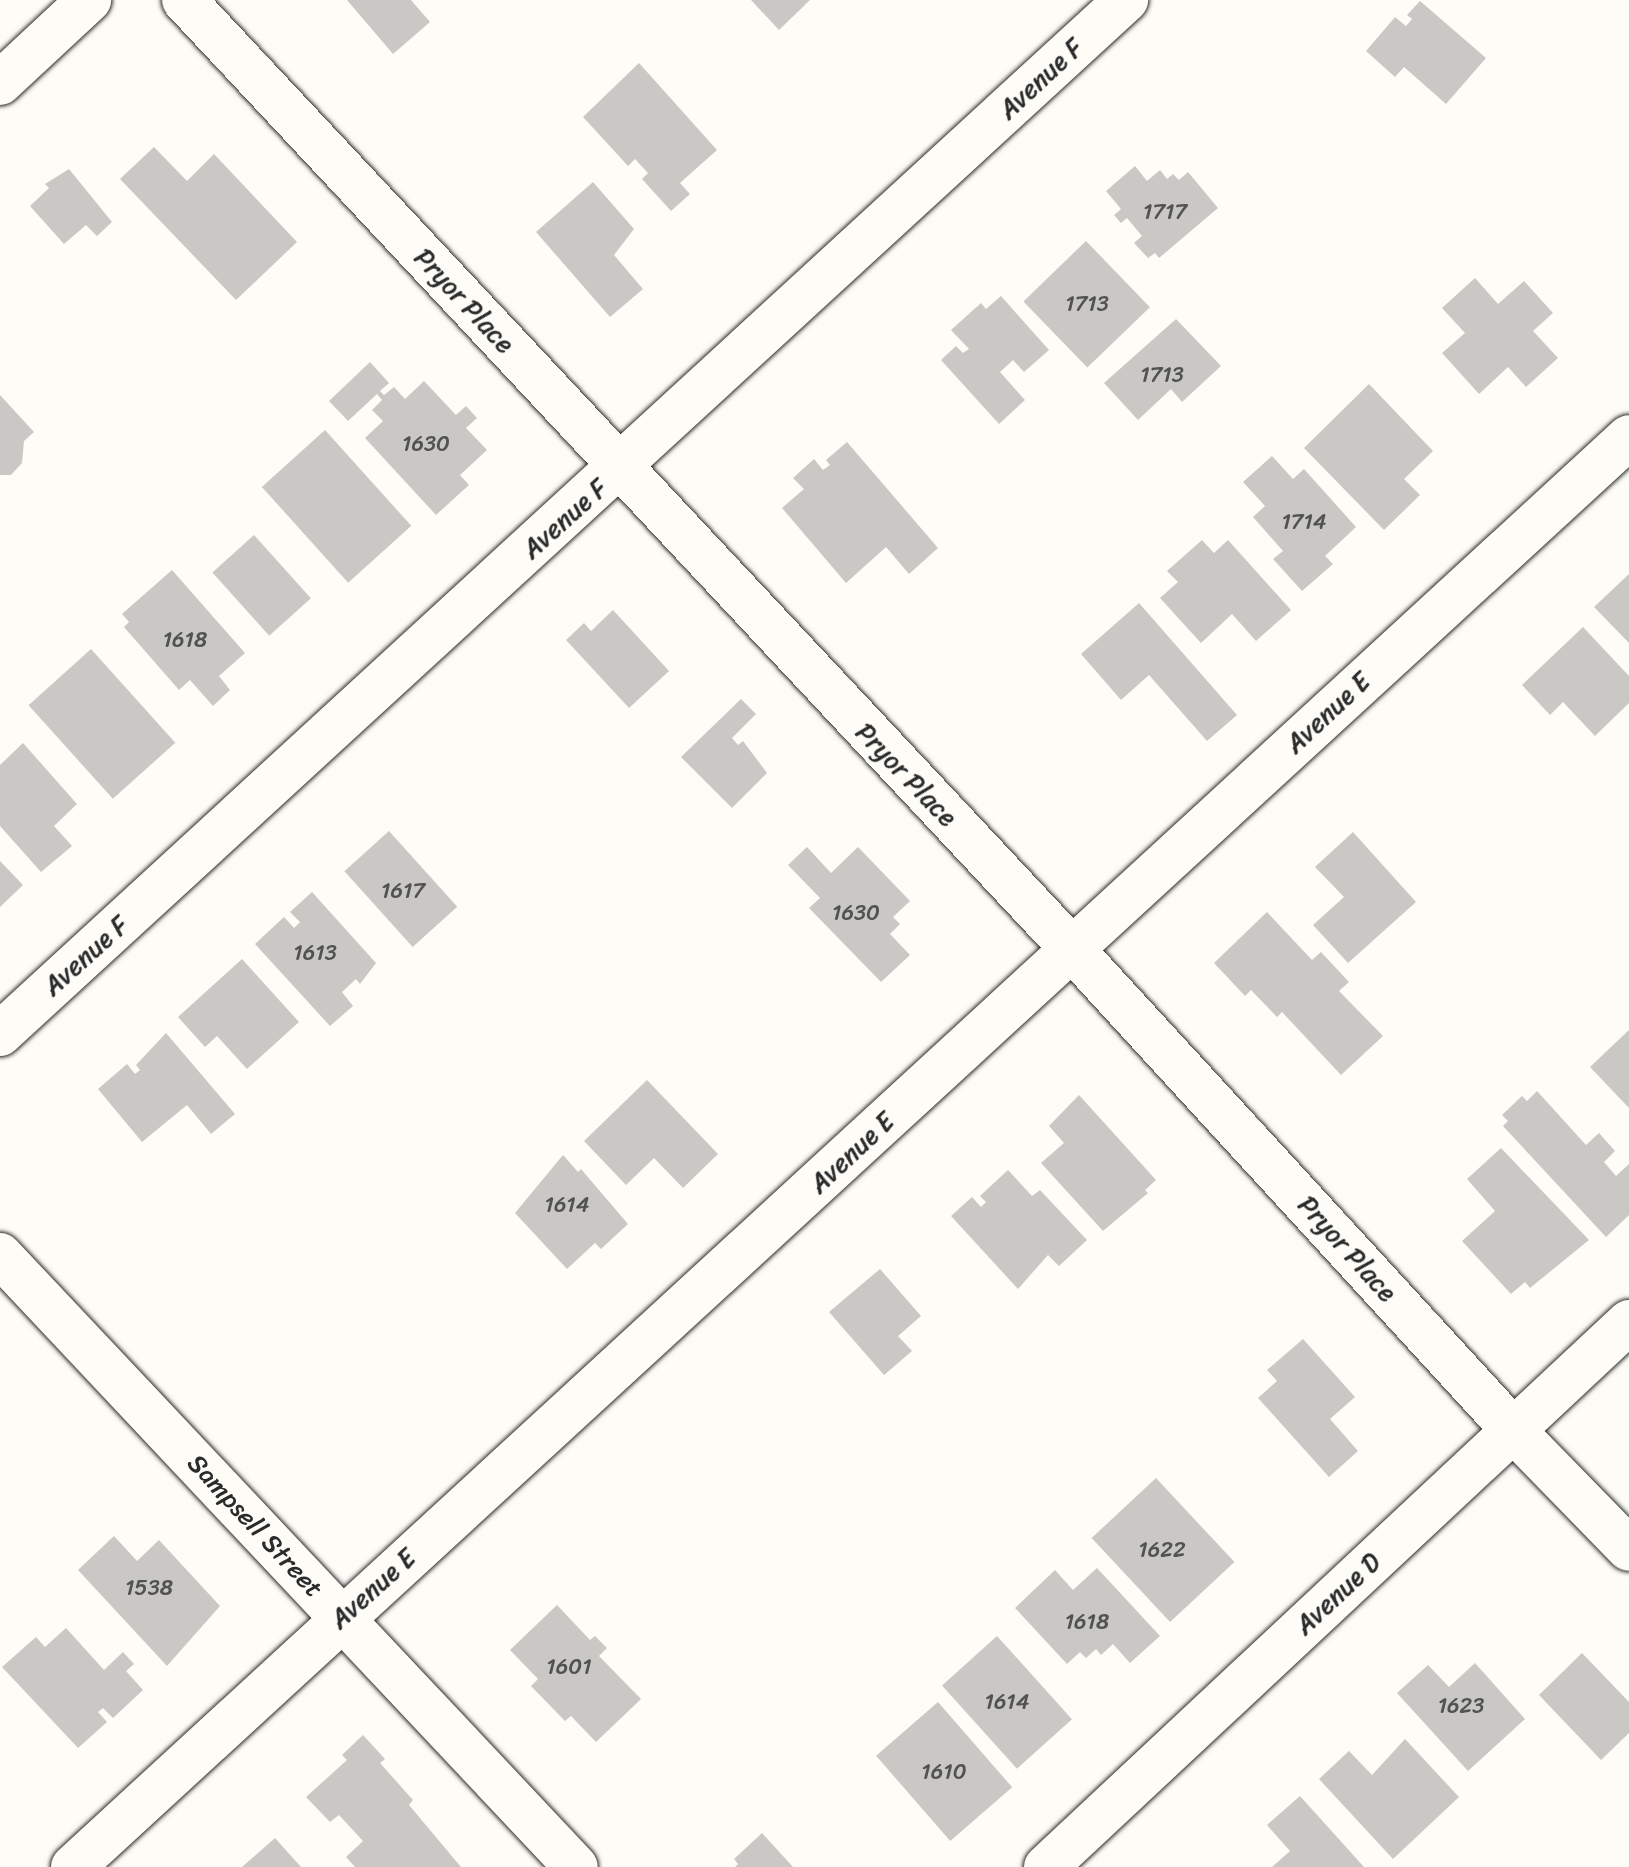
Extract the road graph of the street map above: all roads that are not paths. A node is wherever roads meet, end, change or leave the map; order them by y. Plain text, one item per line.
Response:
1 (89, 0) edge
2 (184, 0) edge
3 (1126, 0) edge
4 (0, 83) edge
5 (1629, 437) edge
6 (620, 469) junction
7 (1072, 949) junction
8 (0, 1034) edge
9 (0, 1255) edge
10 (1629, 1322) edge
11 (1513, 1430) junction
12 (1629, 1549) edge
13 (342, 1618) junction
14 (73, 1867) edge
15 (576, 1867) edge
16 (1046, 1867) edge

1 - 4 street
2 - 6 street, Pryor Place
3 - 6 street, Avenue F
5 - 7 street, Avenue E
6 - 7 street, Pryor Place
6 - 8 street, Avenue F
7 - 11 street, Pryor Place
7 - 13 street, Avenue E
9 - 13 street, Sampsell Street
10 - 11 street, Avenue D
11 - 12 street, Pryor Place
11 - 16 street, Avenue D
13 - 14 street, Avenue E
13 - 15 street, Sampsell Street

